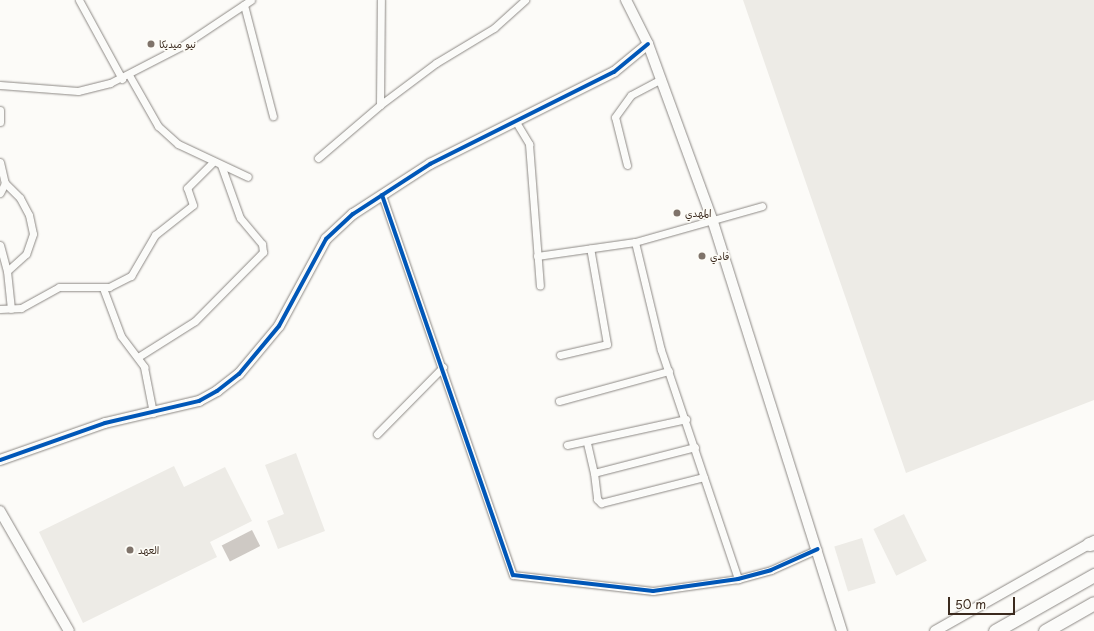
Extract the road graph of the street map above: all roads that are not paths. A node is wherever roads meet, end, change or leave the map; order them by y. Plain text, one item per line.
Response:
1 (79, 0) edge
2 (251, 0) edge
3 (381, 0) edge
4 (525, 0) edge
5 (626, 0) edge
6 (244, 5) junction
7 (648, 44) junction
8 (129, 75) junction
9 (122, 79) junction
10 (661, 79) junction
11 (0, 86) edge
12 (380, 105) junction
13 (0, 110) edge
14 (274, 116) dead end
15 (0, 122) edge
16 (516, 122) junction
17 (318, 158) dead end
18 (0, 162) edge
19 (212, 163) junction
20 (221, 165) junction
21 (627, 165) dead end
22 (248, 177) dead end
23 (5, 183) junction
24 (0, 193) edge
25 (382, 196) junction
26 (762, 206) dead end
27 (713, 222) junction
28 (635, 242) junction
29 (0, 245) edge
30 (590, 248) junction
31 (537, 256) junction
32 (7, 271) junction
33 (540, 286) dead end
34 (103, 288) junction
35 (0, 309) edge
36 (11, 309) junction
37 (560, 355) dead end
38 (138, 357) junction
39 (443, 367) junction
40 (669, 371) junction
41 (559, 401) dead end
42 (153, 413) junction
43 (686, 419) junction
44 (377, 434) dead end
45 (587, 443) junction
46 (567, 445) dead end
47 (695, 446) junction
48 (0, 460) edge
49 (594, 473) junction
50 (704, 477) junction
51 (0, 511) edge
52 (1092, 543) edge
53 (818, 549) junction
54 (1094, 575) edge
55 (738, 579) junction
56 (1094, 603) edge
57 (840, 613) junction
58 (69, 631) edge
59 (842, 631) edge
60 (850, 631) edge
61 (936, 631) edge
62 (995, 631) edge
63 (1045, 631) edge

1 - 9 street
2 - 6 street
3 - 12 street
4 - 12 street
5 - 7 street
6 - 8 street
6 - 14 street
7 - 10 street
7 - 16 street
8 - 9 street
8 - 19 street
9 - 11 street
10 - 21 street
10 - 27 street
12 - 17 street
13 - 15 street
16 - 25 street
16 - 31 street
18 - 23 street
19 - 20 street
19 - 34 street
20 - 22 street
20 - 38 street
23 - 24 street
23 - 32 street
25 - 39 street
25 - 42 street
26 - 27 street
27 - 28 street
27 - 53 street
28 - 30 street
28 - 40 street
29 - 32 street
30 - 31 street
30 - 37 street
31 - 33 street
32 - 36 street
34 - 36 street
34 - 38 street
35 - 36 street
38 - 42 street
39 - 44 street
39 - 55 street
40 - 41 street
40 - 43 street
42 - 48 street
43 - 45 street
43 - 47 street
45 - 46 street
45 - 49 street
47 - 49 street
47 - 50 street
49 - 50 street
50 - 55 street
51 - 58 street
52 - 61 street
53 - 55 street
53 - 57 street
54 - 62 highway
56 - 63 highway
57 - 59 street
57 - 60 street

